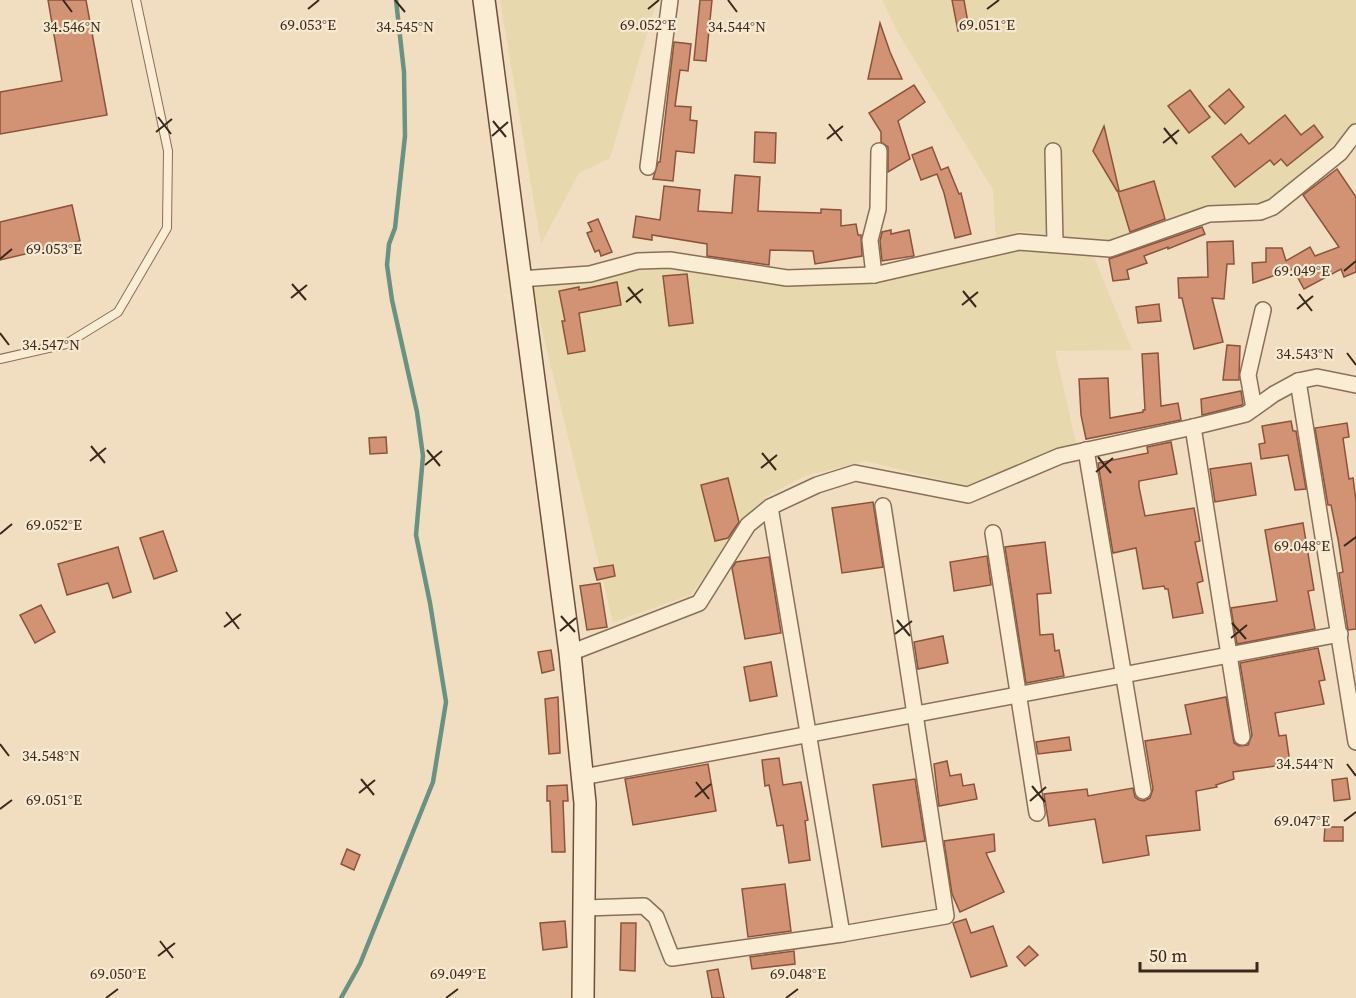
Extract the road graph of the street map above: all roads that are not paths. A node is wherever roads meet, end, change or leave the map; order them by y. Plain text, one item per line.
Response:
1 (136, 0) edge
2 (484, 0) edge
3 (670, 0) edge
4 (1356, 132) edge
5 (879, 151) dead end
6 (1053, 151) dead end
7 (648, 166) dead end
8 (1055, 244) junction
9 (874, 275) junction
10 (520, 279) junction
11 (1263, 310) dead end
12 (0, 359) edge
13 (1298, 381) junction
14 (1356, 385) edge
15 (1254, 408) junction
16 (1193, 427) junction
17 (1086, 450) junction
18 (883, 506) dead end
19 (770, 507) junction
20 (993, 533) dead end
21 (1340, 634) junction
22 (570, 653) junction
23 (1229, 655) junction
24 (1123, 675) junction
25 (1018, 695) junction
26 (915, 714) junction
27 (808, 734) junction
28 (1242, 737) dead end
29 (1356, 742) edge
30 (583, 777) junction
31 (1143, 791) dead end
32 (1038, 813) dead end
33 (585, 908) junction
34 (842, 934) junction
35 (583, 998) edge

1 - 12 lane
2 - 10 main road
3 - 7 street
4 - 8 street
5 - 9 street
6 - 8 street
8 - 9 street
9 - 10 street
10 - 22 main road
11 - 15 street
13 - 14 street
13 - 15 street
13 - 21 street
15 - 16 street
16 - 17 street
16 - 23 street
17 - 19 street
17 - 24 street
18 - 26 street
19 - 22 street
19 - 27 street
20 - 25 street
21 - 23 street
21 - 29 street
22 - 30 main road
23 - 24 street
23 - 28 street
24 - 25 street
24 - 31 street
25 - 26 street
25 - 32 street
26 - 27 street
26 - 34 street
27 - 30 street
27 - 34 street
30 - 33 main road
33 - 34 street
33 - 35 main road

